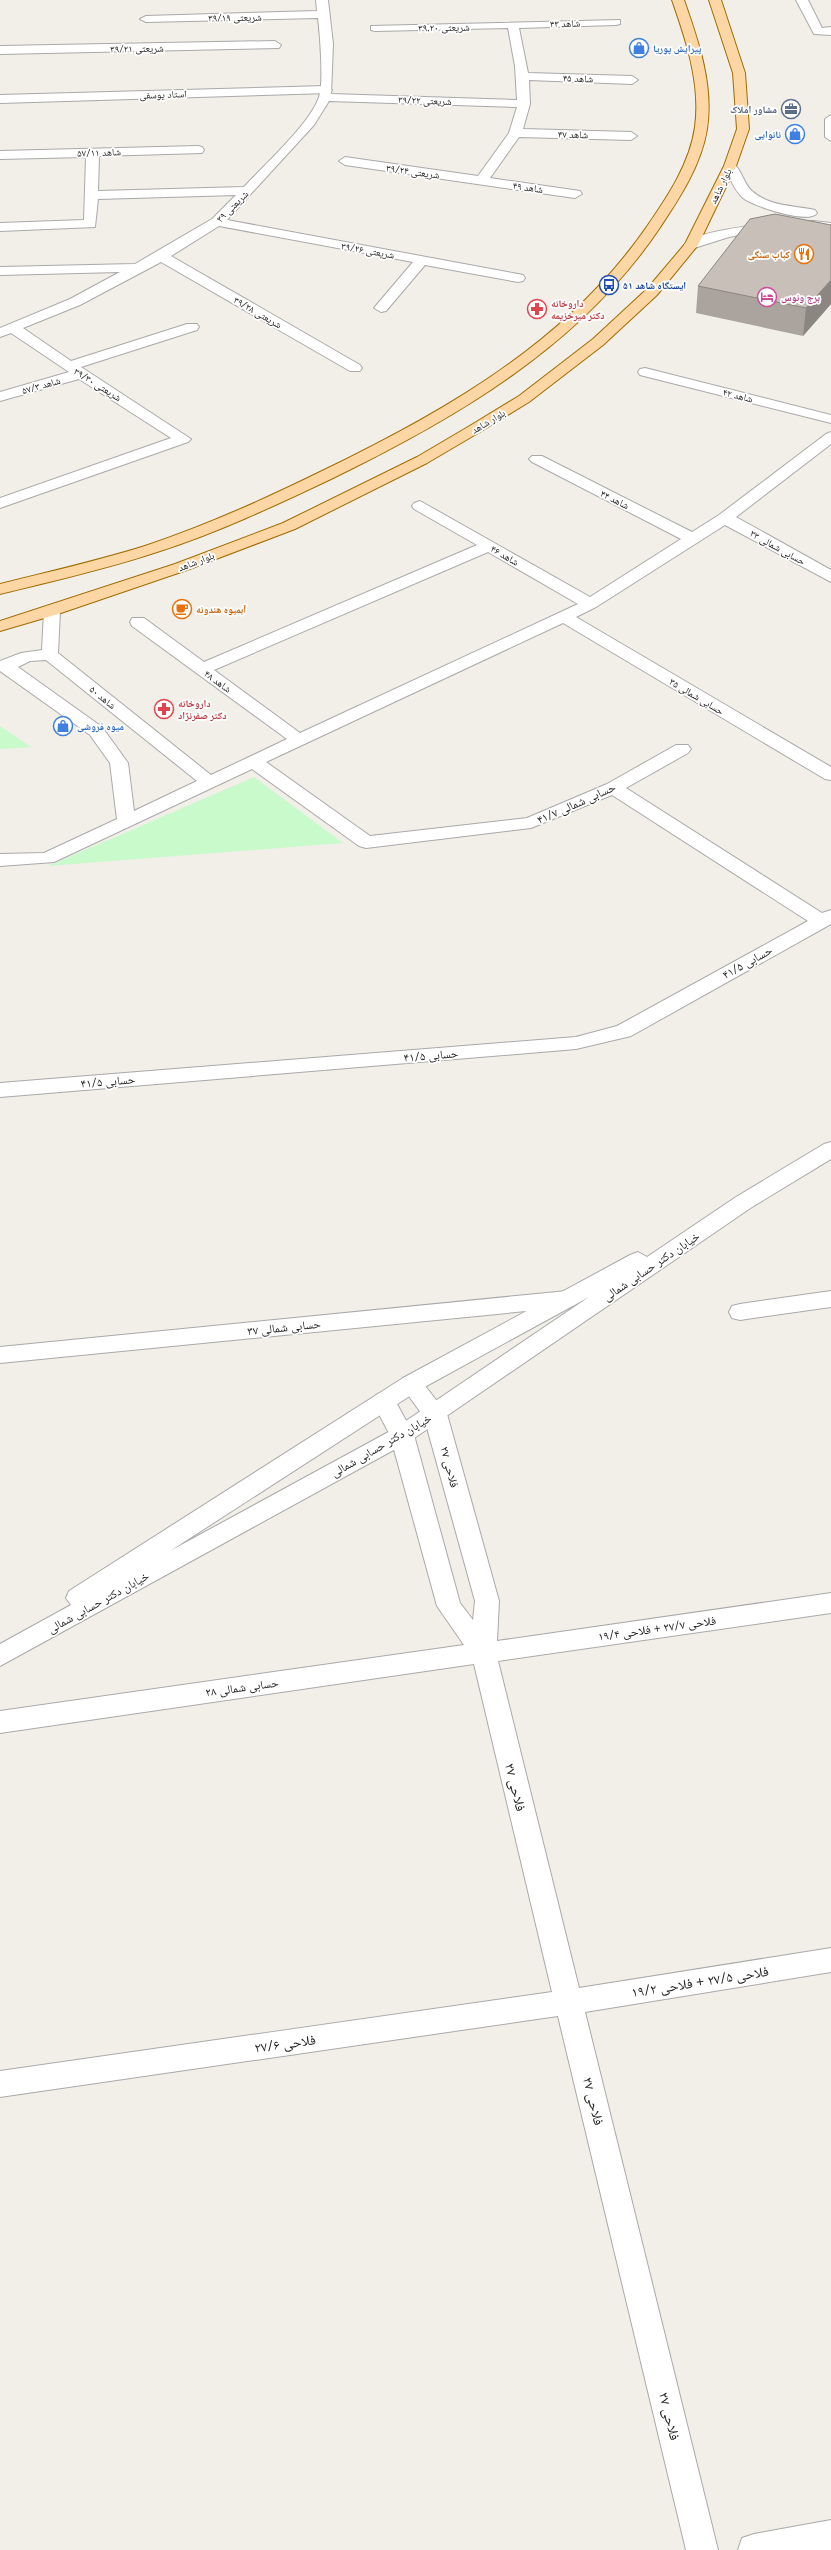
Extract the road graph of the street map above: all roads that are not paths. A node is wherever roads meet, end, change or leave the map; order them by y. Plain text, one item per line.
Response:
1 (322, 0) edge
2 (678, 0) edge
3 (715, 0) edge
4 (802, 0) edge
5 (146, 6) dead end
6 (324, 14) junction
7 (146, 19) junction
8 (616, 22) dead end
9 (514, 25) junction
10 (375, 28) dead end
11 (831, 31) edge
12 (275, 45) dead end
13 (146, 48) junction
14 (0, 50) edge
15 (523, 76) junction
16 (632, 80) dead end
17 (324, 96) junction
18 (0, 98) edge
19 (524, 104) junction
20 (0, 111) edge
21 (831, 119) edge
22 (515, 133) junction
23 (631, 136) dead end
24 (831, 137) edge
25 (198, 150) dead end
26 (93, 152) junction
27 (0, 155) edge
28 (345, 161) dead end
29 (730, 166) junction
30 (481, 181) junction
31 (248, 191) junction
32 (574, 194) dead end
33 (91, 195) junction
34 (778, 209) junction
35 (831, 216) edge
36 (217, 222) junction
37 (758, 226) junction
38 (0, 227) edge
39 (831, 227) edge
40 (691, 245) junction
41 (161, 256) junction
42 (422, 260) junction
43 (140, 268) junction
44 (0, 271) edge
45 (518, 278) dead end
46 (381, 308) dead end
47 (192, 327) dead end
48 (7, 330) edge
49 (69, 366) junction
50 (354, 368) dead end
51 (645, 372) dead end
52 (82, 373) junction
53 (0, 397) edge
54 (831, 419) edge
55 (831, 437) edge
56 (537, 459) dead end
57 (0, 503) edge
58 (420, 506) dead end
59 (725, 518) junction
60 (693, 539) junction
61 (489, 546) junction
62 (831, 576) edge
63 (0, 589) edge
64 (590, 604) junction
65 (52, 611) junction
66 (563, 616) junction
67 (138, 622) dead end
68 (0, 626) edge
69 (50, 655) junction
70 (4, 667) edge
71 (202, 669) junction
72 (299, 740) junction
73 (682, 749) dead end
74 (253, 761) junction
75 (831, 774) edge
76 (209, 782) junction
77 (613, 788) junction
78 (126, 821) junction
79 (0, 860) edge
80 (826, 918) edge
81 (0, 1090) edge
82 (831, 1149) edge
83 (744, 1202) junction
84 (567, 1298) junction
85 (831, 1299) edge
86 (740, 1312) dead end
87 (0, 1355) edge
88 (411, 1384) junction
89 (384, 1401) junction
90 (435, 1414) junction
91 (402, 1434) junction
92 (831, 1603) edge
93 (0, 1648) edge
94 (484, 1653) junction
95 (0, 1656) edge
96 (0, 1722) edge
97 (831, 1960) edge
98 (570, 2002) junction
99 (0, 2084) edge
100 (831, 2536) edge
101 (702, 2550) edge
102 (754, 2550) edge

1 - 6 street, شریعتی ۳۹
2 - 63 main road
3 - 29 main road, بلوار شاهد
4 - 11 street
5 - 7 street
6 - 7 street, شریعتی ۳۹/۱۹
6 - 17 street, شریعتی ۳۹
7 - 13 street
8 - 9 street, شاهد ۴۳
9 - 10 street, شریعتی ۳۹.۲۰
9 - 15 street
12 - 13 street, شریعتی ۳۹/۲۱
13 - 14 street, شریعتی ۳۹/۲۱
15 - 16 street, شاهد ۴۵
15 - 19 street
17 - 18 street, استاد یوسفی
17 - 19 street, شریعتی ۳۹/۲۲
17 - 20 street, استاد یوسفی
17 - 31 street, شریعتی ۳۹
19 - 22 street
21 - 24 street
22 - 23 street, شاهد ۴۷
22 - 30 street
25 - 26 street, شاهد ۵۷/۱۱
26 - 27 street, شاهد ۵۷/۱۱
26 - 33 street
28 - 30 street, شریعتی ۳۹/۲۴
29 - 34 street
29 - 40 main road, بلوار شاهد
30 - 32 street, شاهد ۴۹
31 - 33 street
31 - 36 street, شریعتی ۳۹
33 - 38 street
34 - 35 street
34 - 37 street
36 - 41 street, شریعتی ۳۹
36 - 42 street, شریعتی ۳۹/۲۶
37 - 39 street
37 - 40 street
40 - 65 main road, بلوار شاهد
41 - 43 street, شریعتی ۳۹
41 - 50 street, شریعتی ۳۹/۲۸
42 - 45 street, شریعتی ۳۹/۲۶
42 - 46 street
43 - 44 street
43 - 48 street, شریعتی ۳۹
47 - 49 street
48 - 49 street, شریعتی ۳۹/۳۰
49 - 52 street, شریعتی ۳۹/۳۰
51 - 54 street, شاهد ۴۲
52 - 53 street, شاهد ۵۷/۳
52 - 57 street, شریعتی ۳۹/۳۰
55 - 59 street
56 - 60 street, شاهد ۴۴
58 - 61 street, شاهد ۴۶
59 - 60 street
59 - 62 street, حسابی شمالی ۳۳
60 - 64 street
61 - 64 street, شاهد ۴۶
61 - 71 street
64 - 66 street
65 - 68 main road, بلوار شاهد
65 - 69 street
66 - 72 street
66 - 75 street, حسابی شمالی ۳۵
67 - 71 street, شاهد ۴۸
69 - 70 street
69 - 76 street, شاهد ۵۰
70 - 78 street
71 - 72 street, شاهد ۴۸
72 - 74 street
73 - 77 street, حسابی شمالی ۴۱/۷
74 - 76 street
74 - 77 street, حسابی شمالی ۴۱/۷
76 - 78 street
77 - 80 street
78 - 79 street
80 - 81 street, حسابی ۴۱/۵
82 - 83 street, خیابان دکتر حسابی شمالی
83 - 84 street, خیابان دکتر حسابی شمالی
83 - 90 street, خیابان دکتر حسابی شمالی
84 - 87 street, حسابی شمالی ۳۷
84 - 88 street, خیابان دکتر حسابی شمالی
85 - 86 street
88 - 89 street, خیابان دکتر حسابی شمالی
88 - 90 street, فلاحی ۲۷
89 - 91 street, فلاحی ۲۷
89 - 93 street, خیابان دکتر حسابی شمالی
90 - 91 street, خیابان دکتر حسابی شمالی
90 - 94 street, فلاحی ۲۷
91 - 94 street, فلاحی ۲۷
91 - 95 street, خیابان دکتر حسابی شمالی
92 - 94 street, فلاحی ۲۷/۷ + فلاحی ۱۹/۴
94 - 96 street, حسابی شمالی ۲۸
94 - 98 street, فلاحی ۲۷
97 - 98 street, فلاحی ۲۷/۵ + فلاحی ۱۹/۲
98 - 99 street, فلاحی ۲۷/۶
98 - 101 street, فلاحی ۲۷
100 - 102 street

